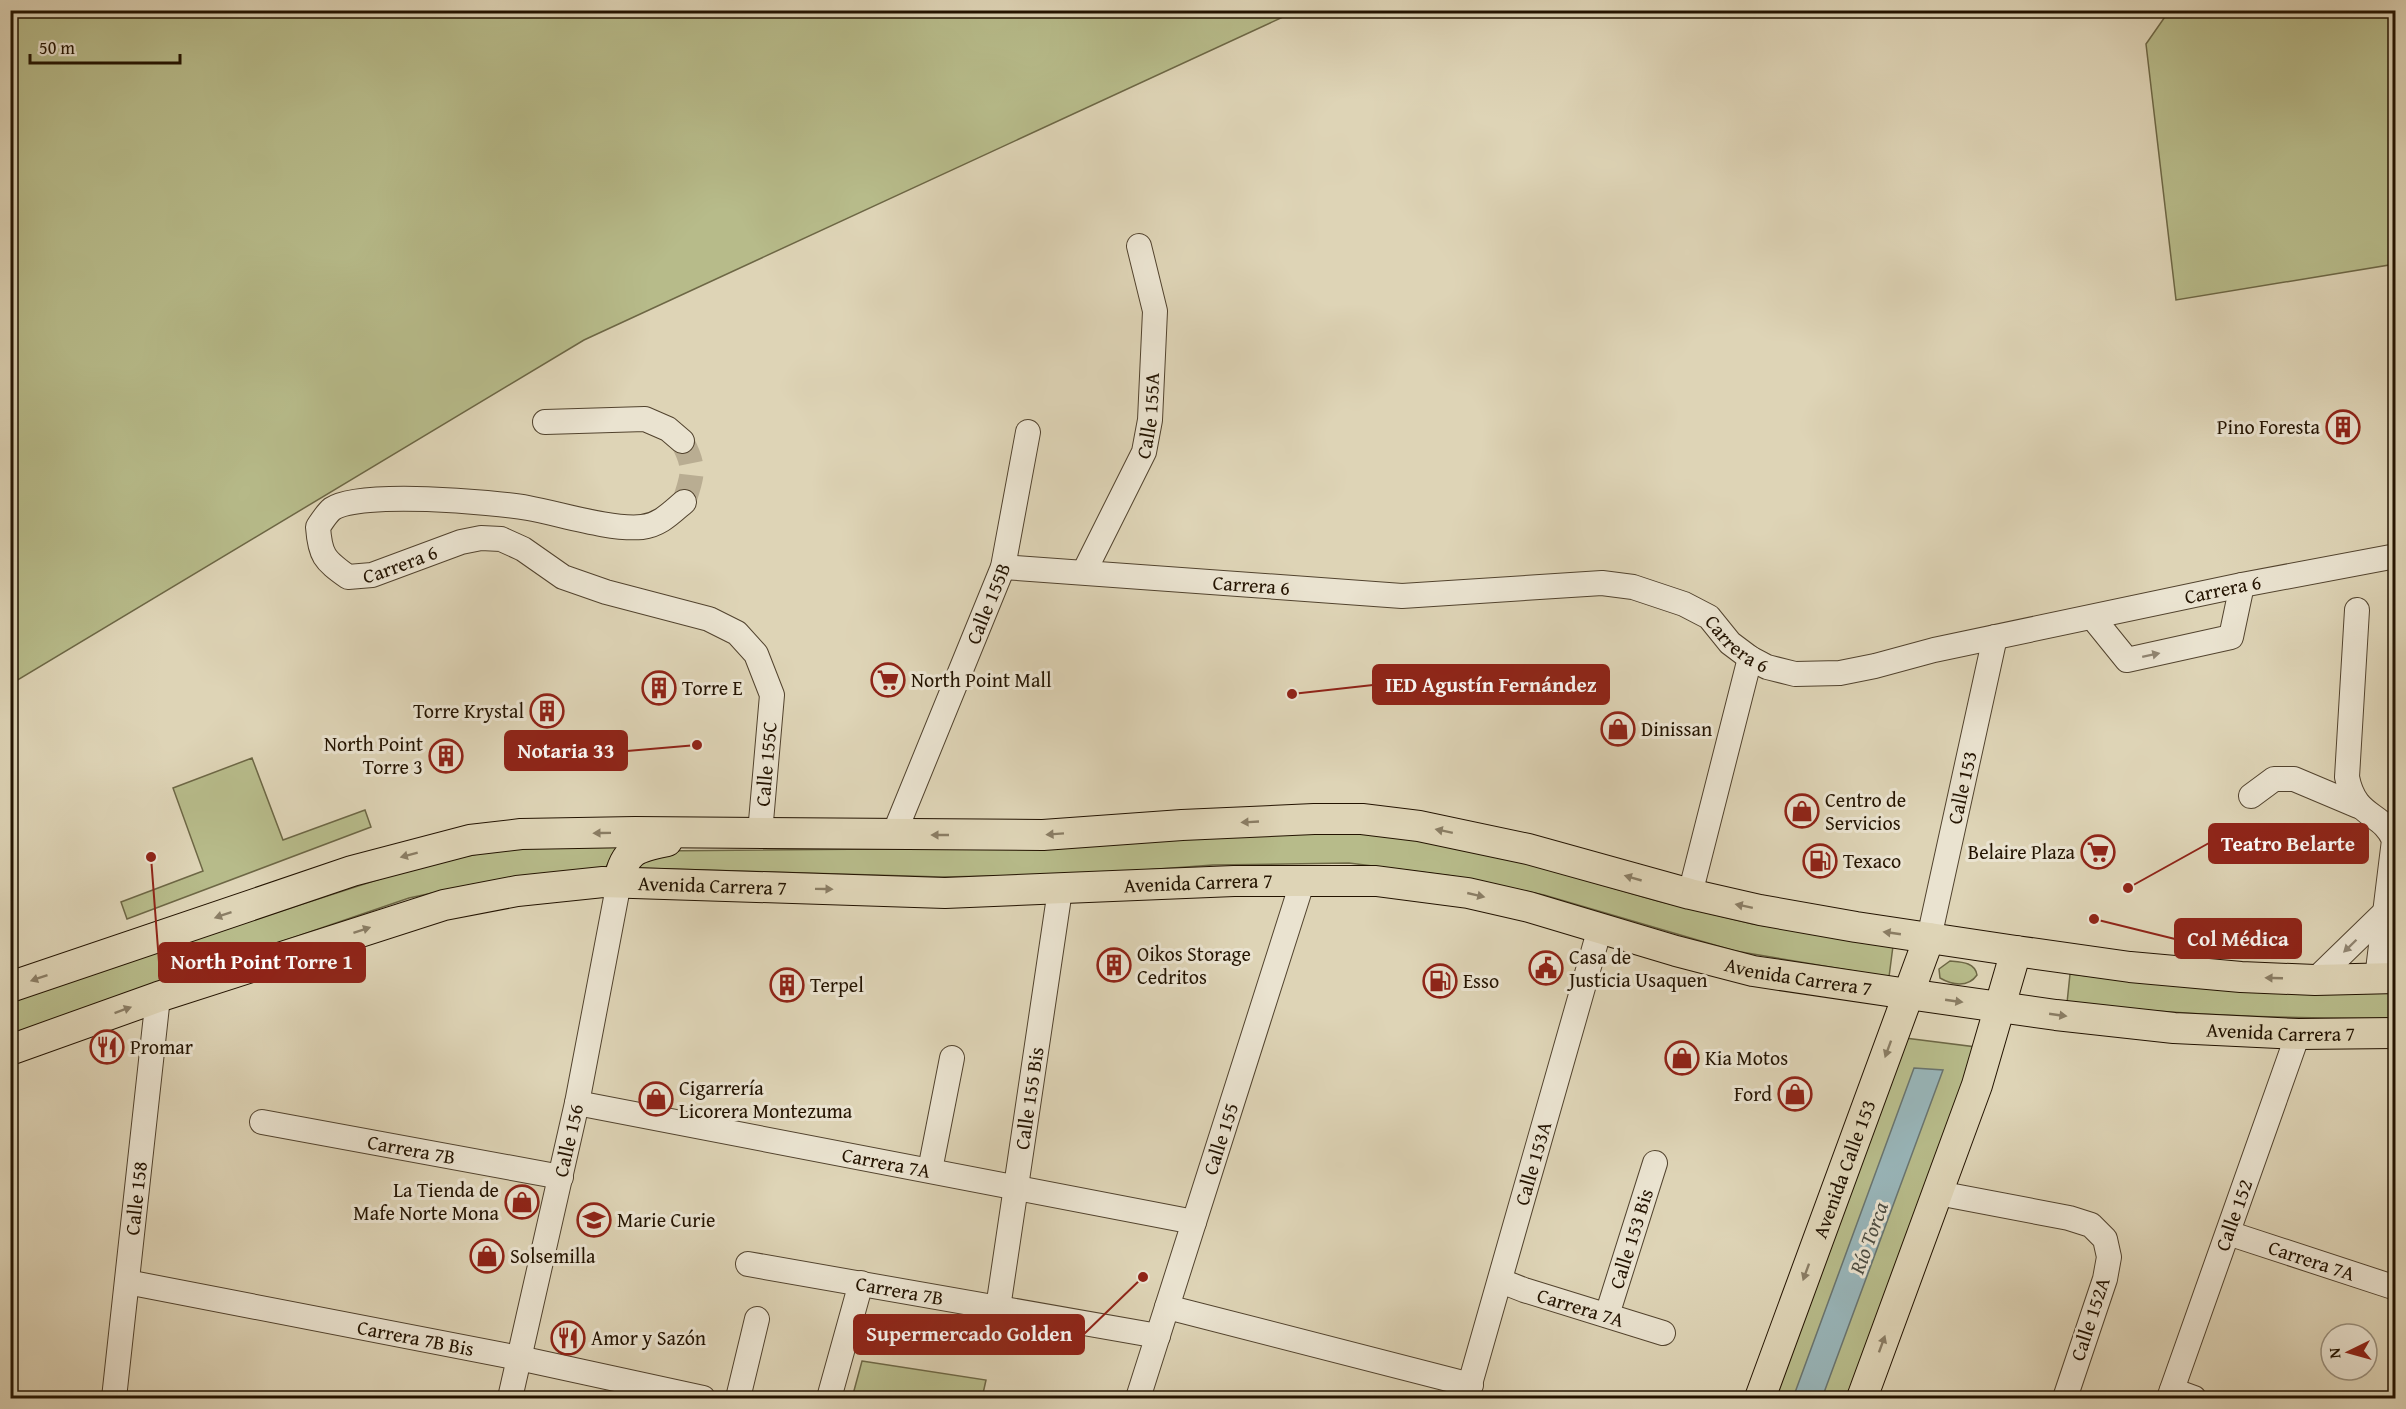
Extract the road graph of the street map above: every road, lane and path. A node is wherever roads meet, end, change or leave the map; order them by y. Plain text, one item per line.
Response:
1 (1139, 246) dead end
2 (545, 422) dead end
3 (1028, 432) dead end
4 (682, 441) tunnel mouth
5 (684, 502) tunnel mouth
6 (2396, 556) edge
7 (1003, 567) junction
8 (1084, 572) junction
9 (2242, 585) junction
10 (2356, 610) dead end
11 (2093, 618) junction
12 (1995, 637) junction
13 (1750, 658) junction
14 (772, 695) joint
15 (2251, 796) dead end
16 (2358, 806) junction
17 (724, 833) junction
18 (760, 833) junction
19 (894, 834) junction
20 (1303, 880) junction
21 (619, 882) junction
22 (1060, 890) junction
23 (1690, 894) junction
24 (2385, 912) junction
25 (1600, 928) junction
26 (1929, 938) junction
27 (2016, 951) junction
28 (2386, 978) edge
29 (2314, 980) junction
30 (10, 987) edge
31 (1908, 994) junction
32 (158, 997) junction
33 (2000, 1007) junction
34 (2396, 1033) edge
35 (2298, 1034) junction
36 (10, 1050) edge
37 (952, 1058) dead end
38 (577, 1103) junction
39 (262, 1122) dead end
40 (1655, 1163) dead end
41 (930, 1170) junction
42 (561, 1177) junction
43 (1015, 1187) junction
44 (1938, 1193) junction
45 (1194, 1222) junction
46 (2228, 1233) junction
47 (748, 1264) dead end
48 (1501, 1281) junction
49 (127, 1282) junction
50 (861, 1283) junction
51 (2396, 1288) edge
52 (1167, 1307) junction
53 (998, 1308) junction
54 (1607, 1315) junction
55 (757, 1319) dead end
56 (1663, 1333) dead end
57 (1158, 1336) junction
58 (519, 1358) junction
59 (1468, 1392) edge
60 (2170, 1394) edge
61 (114, 1398) edge
62 (510, 1398) edge
63 (703, 1398) edge
64 (738, 1398) edge
65 (829, 1398) edge
66 (1138, 1398) edge
67 (1760, 1398) edge
68 (1862, 1398) edge
69 (2065, 1398) edge
70 (2194, 1398) edge

1 - 8 street, Calle 155A
2 - 4 street
3 - 7 street, Calle 155B
5 - 14 street, Carrera 6
6 - 9 street, Carrera 6
7 - 8 street, Carrera 6
7 - 19 street, Calle 155B
8 - 13 street, Carrera 6
9 - 11 street, Carrera 6
11 -> 9 street
10 - 16 street
11 - 12 street, Carrera 6
12 - 13 street, Carrera 6
12 - 26 street, Calle 153
13 - 23 street
14 - 18 street, Calle 155C
15 - 16 street
16 - 24 street
17 - 18 main road
17 - 21 main road
17 -> 30 main road
18 - 19 main road
23 -> 19 main road
20 - 22 main road, Avenida Carrera 7
20 -> 25 main road, Avenida Carrera 7
20 - 45 street, Calle 155
21 -> 22 main road, Avenida Carrera 7
32 -> 21 main road, Avenida Carrera 7
21 - 38 street, Calle 156
22 - 43 street, Calle 155 Bis
26 -> 23 main road
24 - 28 street
24 -> 29 street
25 - 31 main road, Avenida Carrera 7
25 - 48 street, Calle 153A
26 - 27 main road
26 - 31 main road, Avenida Calle 153
29 -> 27 main road
27 - 33 main road
28 - 29 main road
31 -> 33 main road, Avenida Carrera 7
31 -> 67 main road, Avenida Calle 153
36 -> 32 main road, Avenida Carrera 7
32 - 49 street, Calle 158
33 -> 35 main road, Avenida Carrera 7
33 - 44 main road
34 - 35 main road, Avenida Carrera 7
35 - 46 street, Calle 152
37 - 41 street
38 - 41 street, Carrera 7A
38 - 42 street, Calle 156
39 - 42 street, Carrera 7B
40 - 54 street, Calle 153 Bis
41 - 43 street, Carrera 7A
42 - 58 street, Calle 156
43 - 45 street, Carrera 7A
43 - 53 street, Calle 155 Bis
68 -> 44 main road
44 - 69 street, Calle 152A
45 - 52 street, Calle 155
46 - 51 street, Carrera 7A
46 - 60 street, Calle 152
47 - 50 street, Carrera 7B
48 - 54 street, Carrera 7A
48 - 59 street, Calle 153A
49 - 58 street, Carrera 7B Bis
49 - 61 street, Calle 158
50 - 53 street, Carrera 7B
50 - 65 street
52 - 57 street, Calle 155
52 - 59 street
53 - 57 street, Carrera 7B
54 - 56 street, Carrera 7A
55 - 64 street
57 - 66 street, Calle 155
58 - 62 street, Calle 156
58 - 63 street, Carrera 7B Bis
60 - 70 street

